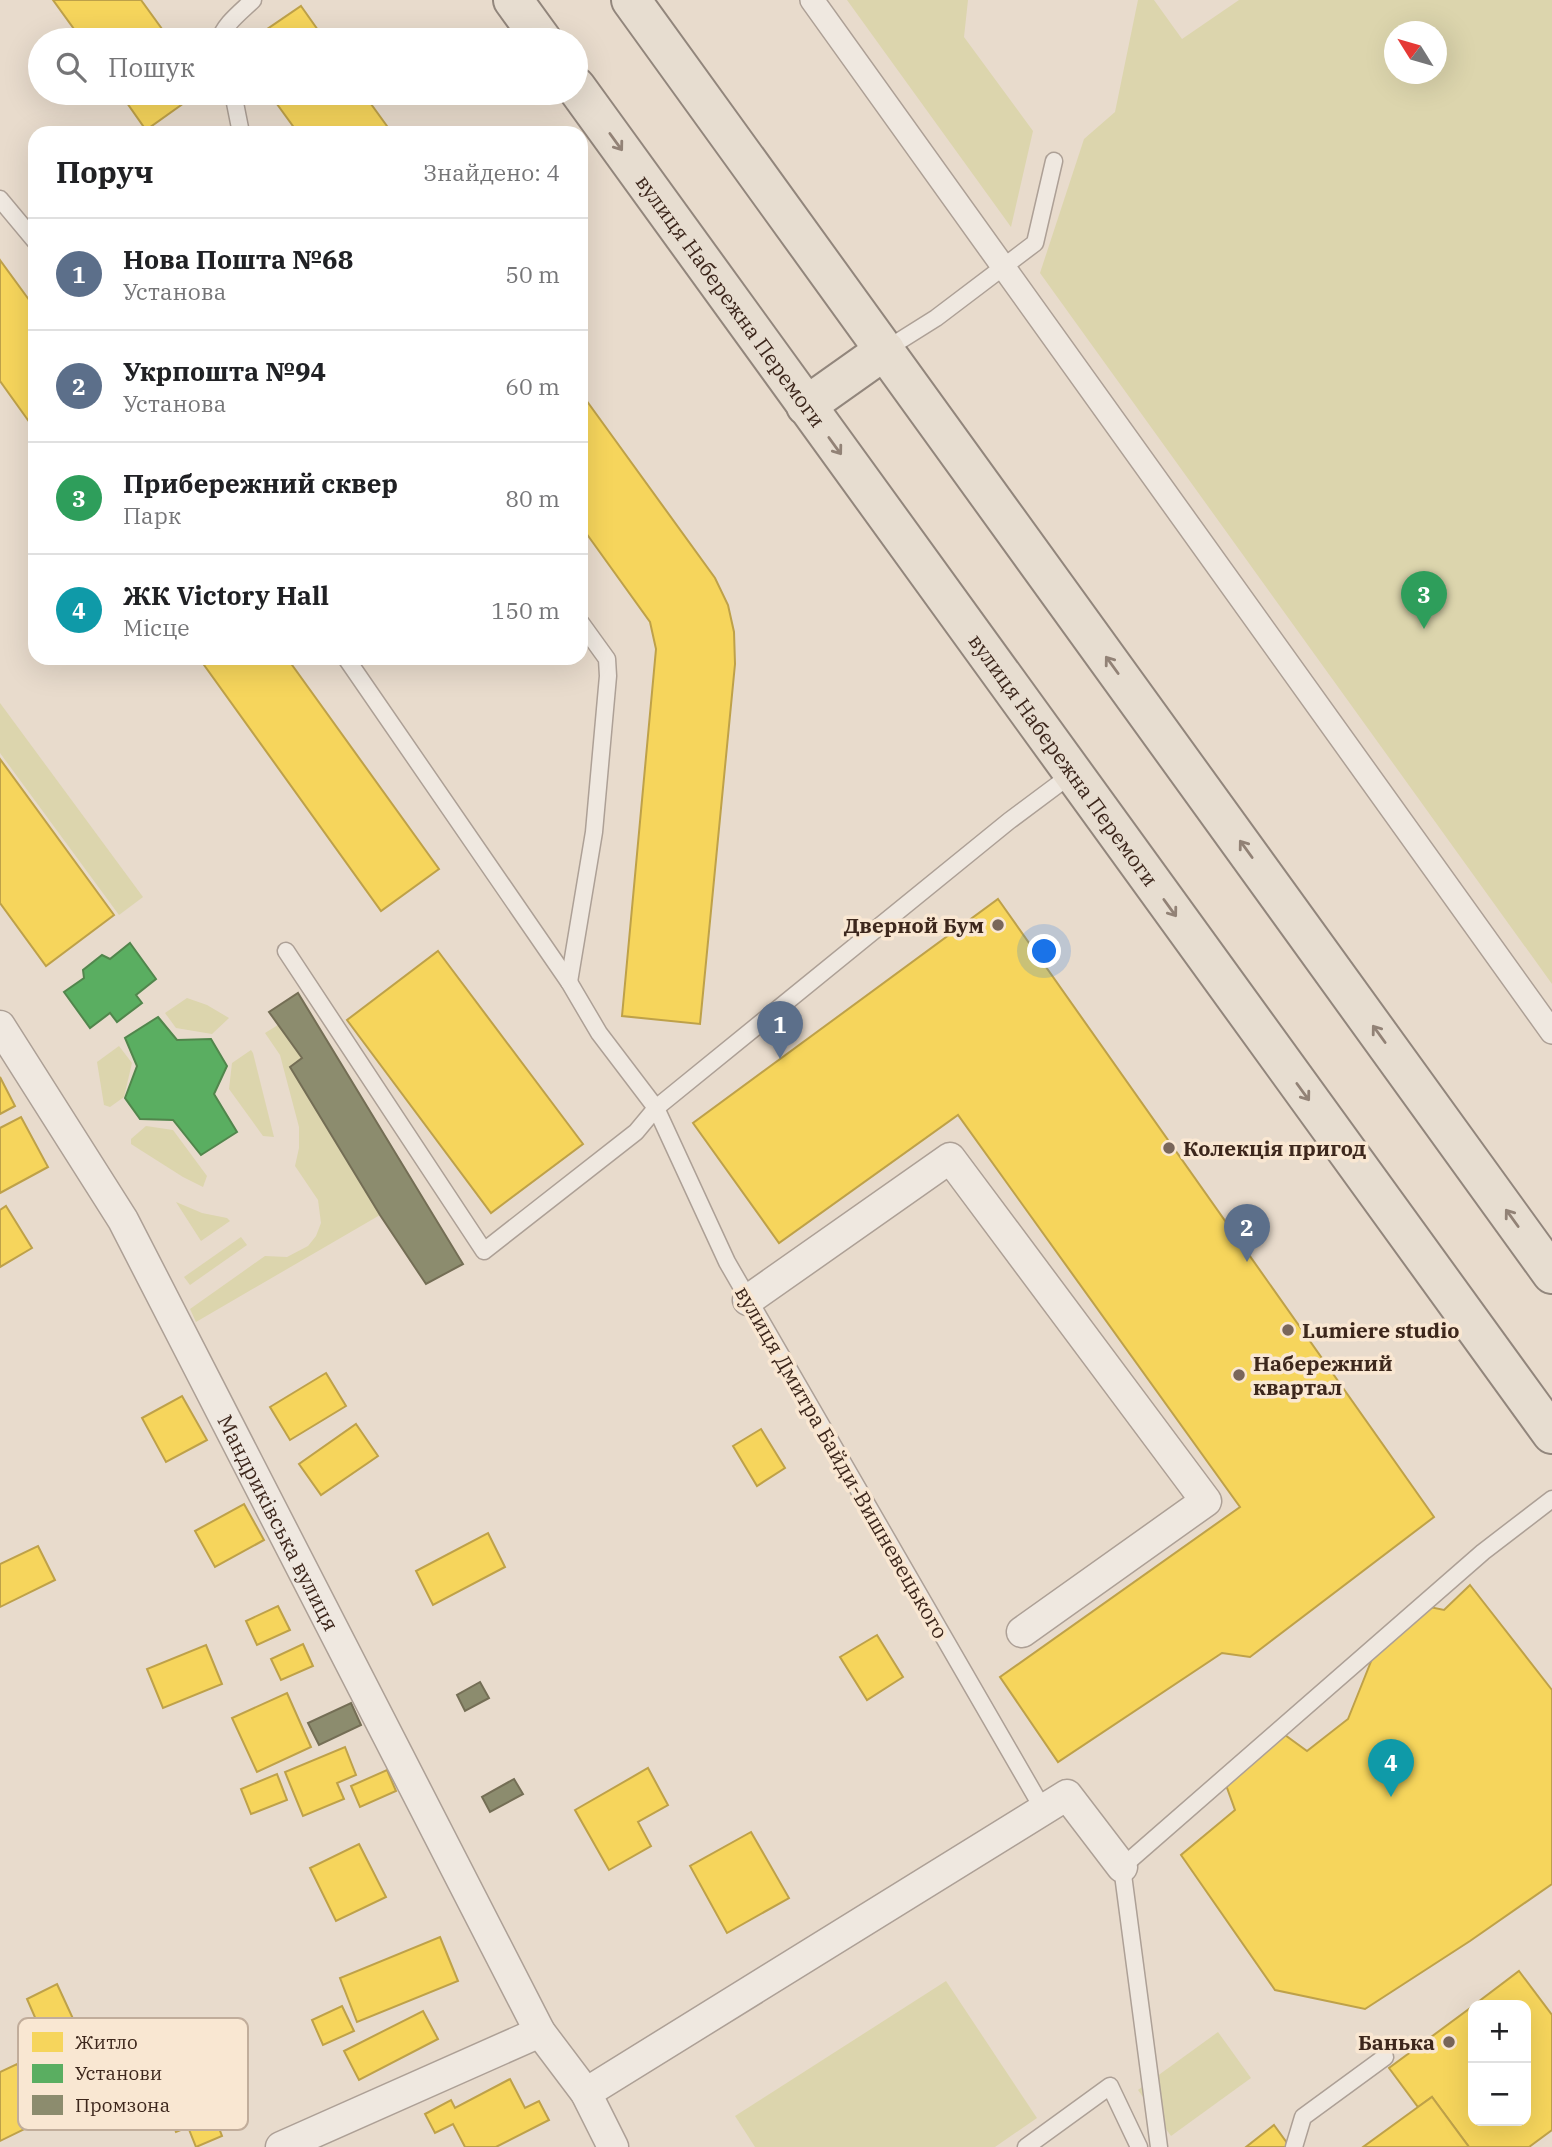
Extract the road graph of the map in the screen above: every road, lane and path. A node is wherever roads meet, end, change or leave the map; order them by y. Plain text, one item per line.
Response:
1 (253, 0) edge
2 (513, 0) edge
3 (631, 0) edge
4 (812, 0) edge
5 (226, 28) edge
6 (533, 28) edge
7 (588, 104) edge
8 (235, 105) edge
9 (239, 126) edge
10 (1054, 162) dead end
11 (0, 199) edge
12 (28, 233) edge
13 (1003, 267) junction
14 (885, 350) junction
15 (806, 406) junction
16 (588, 633) edge
17 (351, 665) edge
18 (1072, 774) junction
19 (286, 951) dead end
20 (569, 982) junction
21 (0, 1026) edge
22 (1552, 1032) edge
23 (656, 1108) junction
24 (1552, 1273) edge
25 (748, 1300) junction
26 (1552, 1434) edge
27 (1552, 1499) edge
28 (1023, 1632) dead end
29 (1043, 1809) junction
30 (1122, 1867) junction
31 (540, 2032) junction
32 (1385, 2057) dead end
33 (1110, 2087) junction
34 (586, 2093) junction
35 (281, 2147) edge
36 (612, 2147) edge
37 (1026, 2147) edge
38 (1139, 2147) edge
39 (1157, 2147) edge
40 (1294, 2147) edge

1 - 5 lane
2 - 6 main road
3 - 14 main road
4 - 13 street
7 -> 15 main road, вулиця Набережна Перемоги
8 - 9 lane
10 - 13 lane
11 - 12 lane
13 - 14 lane
13 - 22 street
14 - 15 main road
24 -> 14 main road
15 -> 18 main road, вулиця Набережна Перемоги
16 - 20 lane
17 - 20 lane, вулиця Дмитра Байди-Вишневецького
18 - 23 lane
18 -> 26 main road, вулиця Набережна Перемоги
19 - 23 lane
20 - 23 lane, вулиця Дмитра Байди-Вишневецького
21 - 31 street, Мандриківська вулиця
23 - 25 lane, вулиця Дмитра Байди-Вишневецького
25 - 28 street
25 - 29 lane, вулиця Дмитра Байди-Вишневецького
27 - 30 lane
29 - 30 street
29 - 34 street
30 - 39 lane
31 - 34 street, Мандриківська вулиця
31 - 35 street
32 - 40 lane
33 - 37 lane
33 - 38 lane
33 - 39 lane
34 - 36 street, Мандриківська вулиця

